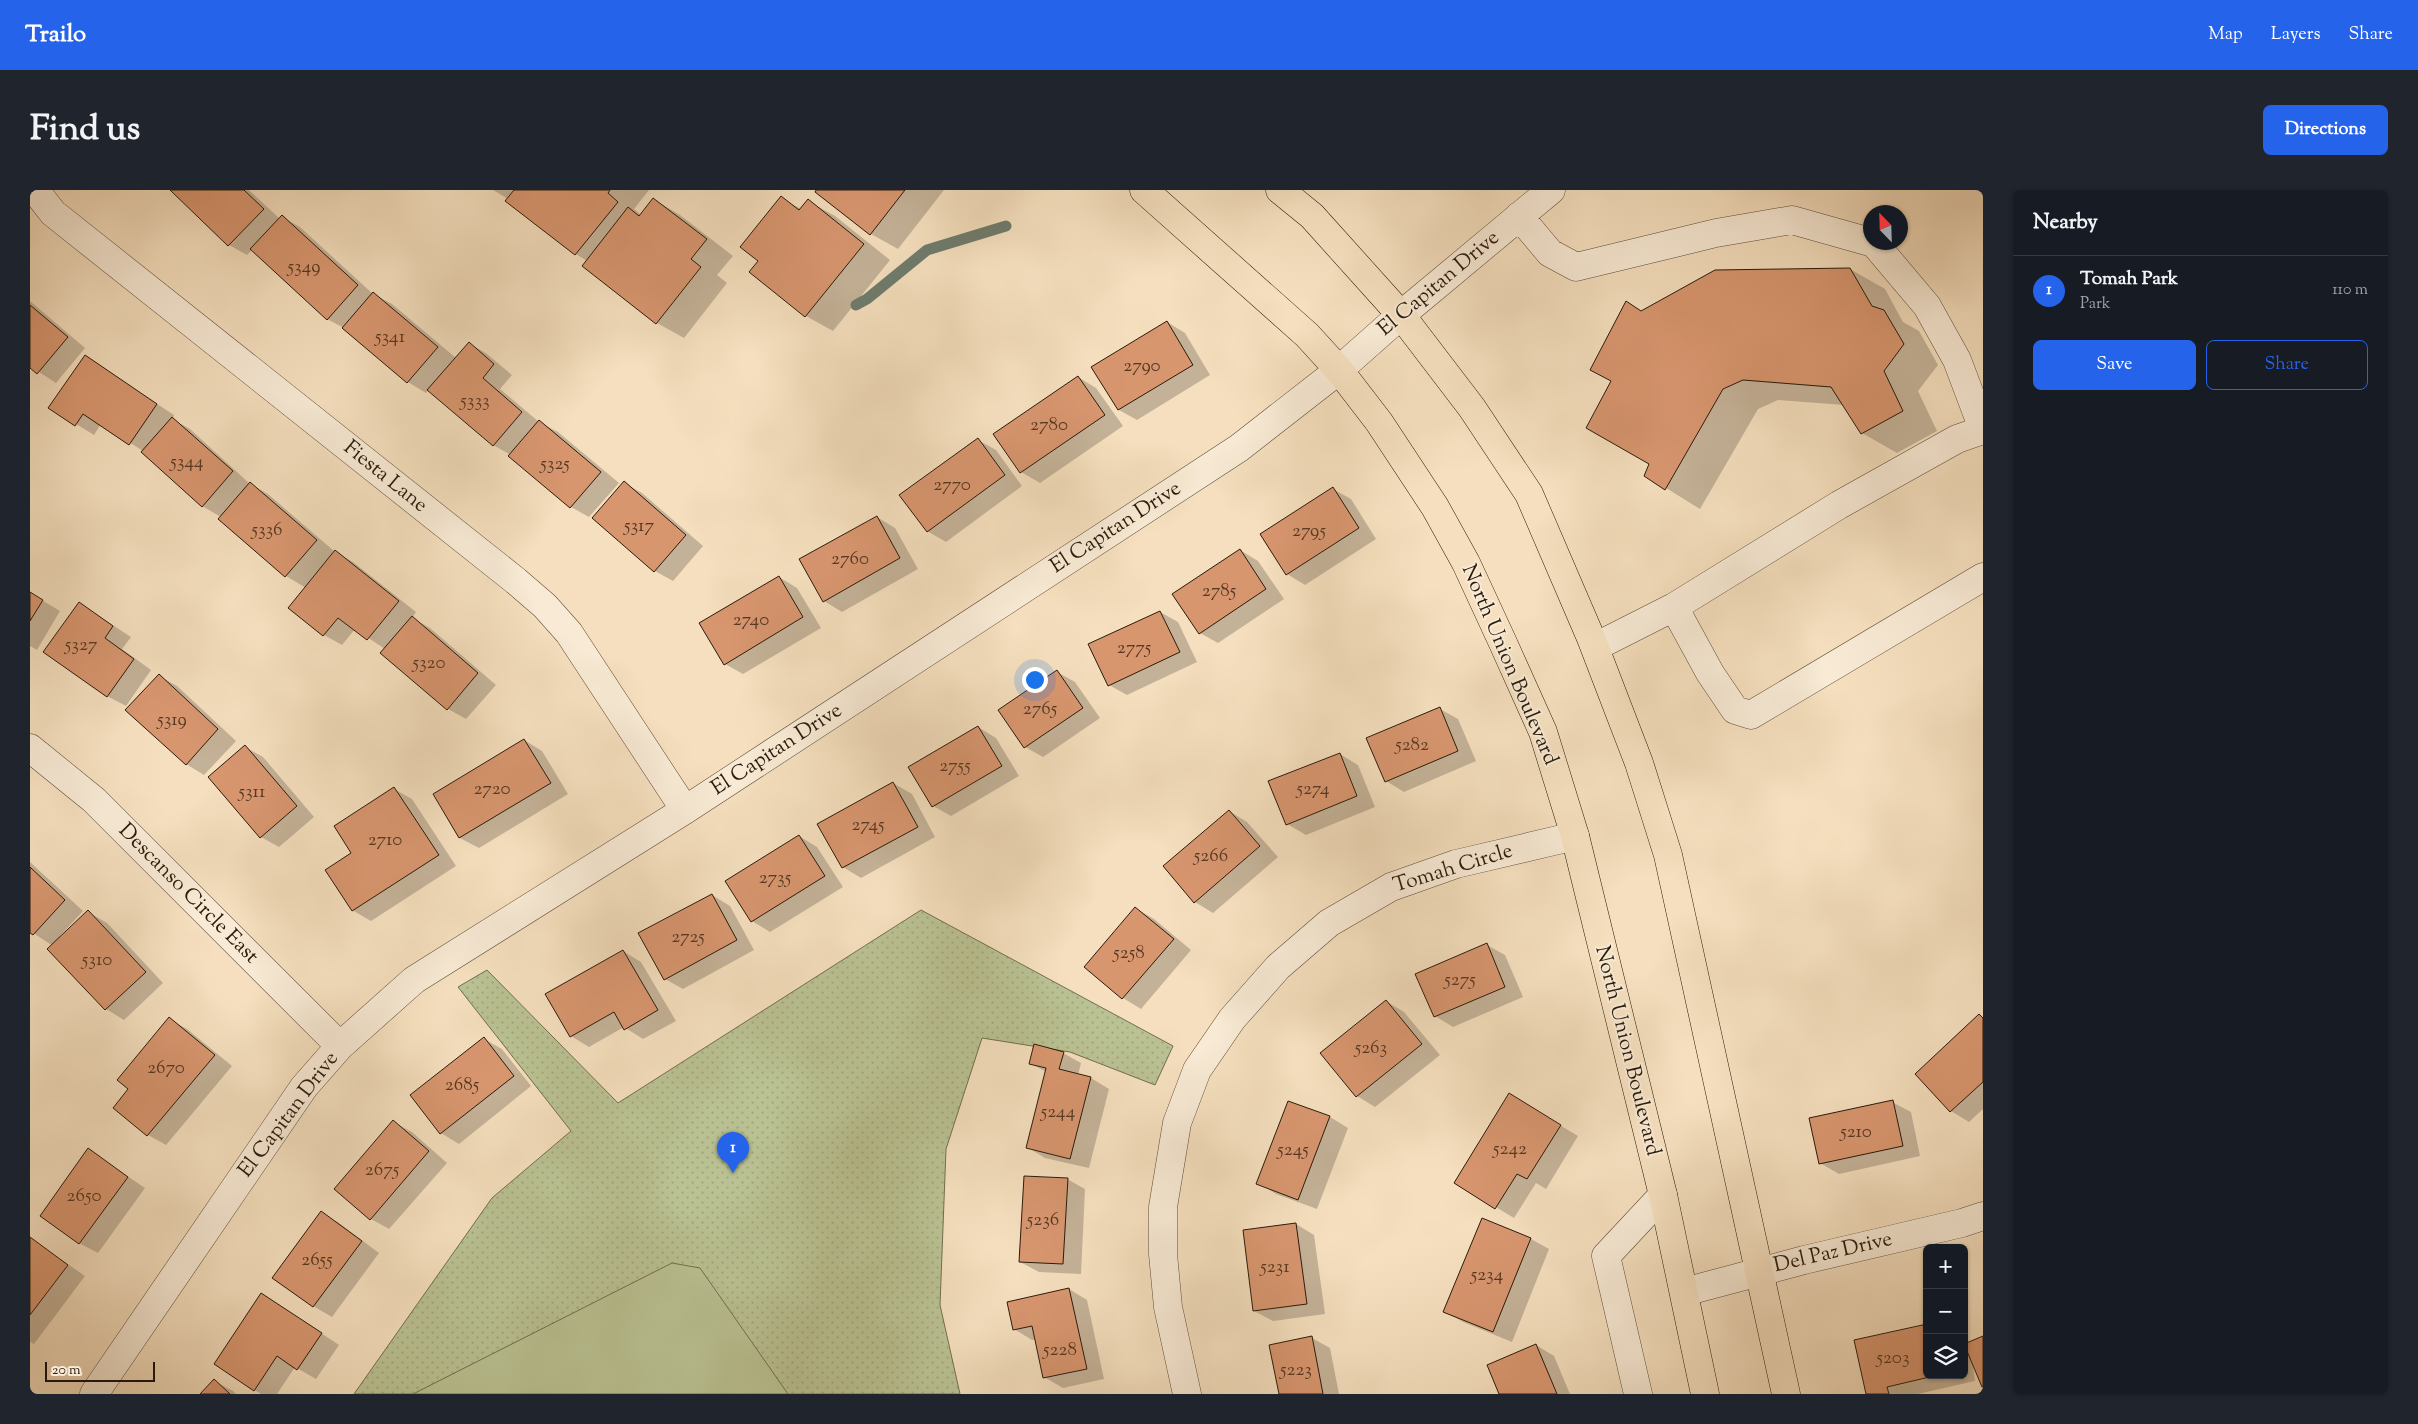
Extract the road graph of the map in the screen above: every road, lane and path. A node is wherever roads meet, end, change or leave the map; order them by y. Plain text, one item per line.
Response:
1 (35, 190) edge
2 (1144, 190) edge
3 (1280, 190) edge
4 (1551, 190) edge
5 (1519, 216) junction
6 (1863, 240) edge
7 (1879, 250) edge
8 (1401, 315) junction
9 (1339, 370) junction
10 (1983, 430) edge
11 (1983, 577) edge
12 (1674, 607) junction
13 (1595, 647) junction
14 (30, 748) edge
15 (685, 810) junction
16 (1575, 836) junction
17 (340, 1046) junction
18 (1663, 1195) junction
19 (1983, 1216) edge
20 (1759, 1271) junction
21 (1684, 1292) junction
22 (94, 1394) edge
23 (1187, 1394) edge
24 (1638, 1394) edge
25 (1705, 1394) edge
26 (1786, 1394) edge

1 - 15 street, Fiesta Lane
2 - 9 main road, North Union Boulevard
3 - 8 main road
4 - 5 street, El Capitan Drive
5 - 6 street
5 - 8 street, El Capitan Drive
7 - 10 street
8 - 9 street, El Capitan Drive
8 - 13 main road
9 - 15 street, El Capitan Drive
9 - 16 main road, North Union Boulevard
10 - 12 street
11 - 12 street
12 - 13 street
13 - 20 main road
14 - 17 street, Descanso Circle East
15 - 17 street, El Capitan Drive
16 - 18 main road, North Union Boulevard
16 - 23 street, Tomah Circle
17 - 22 street, El Capitan Drive
18 - 21 main road, North Union Boulevard
18 - 24 street
19 - 20 street, Del Paz Drive
20 - 21 street, Del Paz Drive
20 - 26 main road
21 - 25 main road, North Union Boulevard

